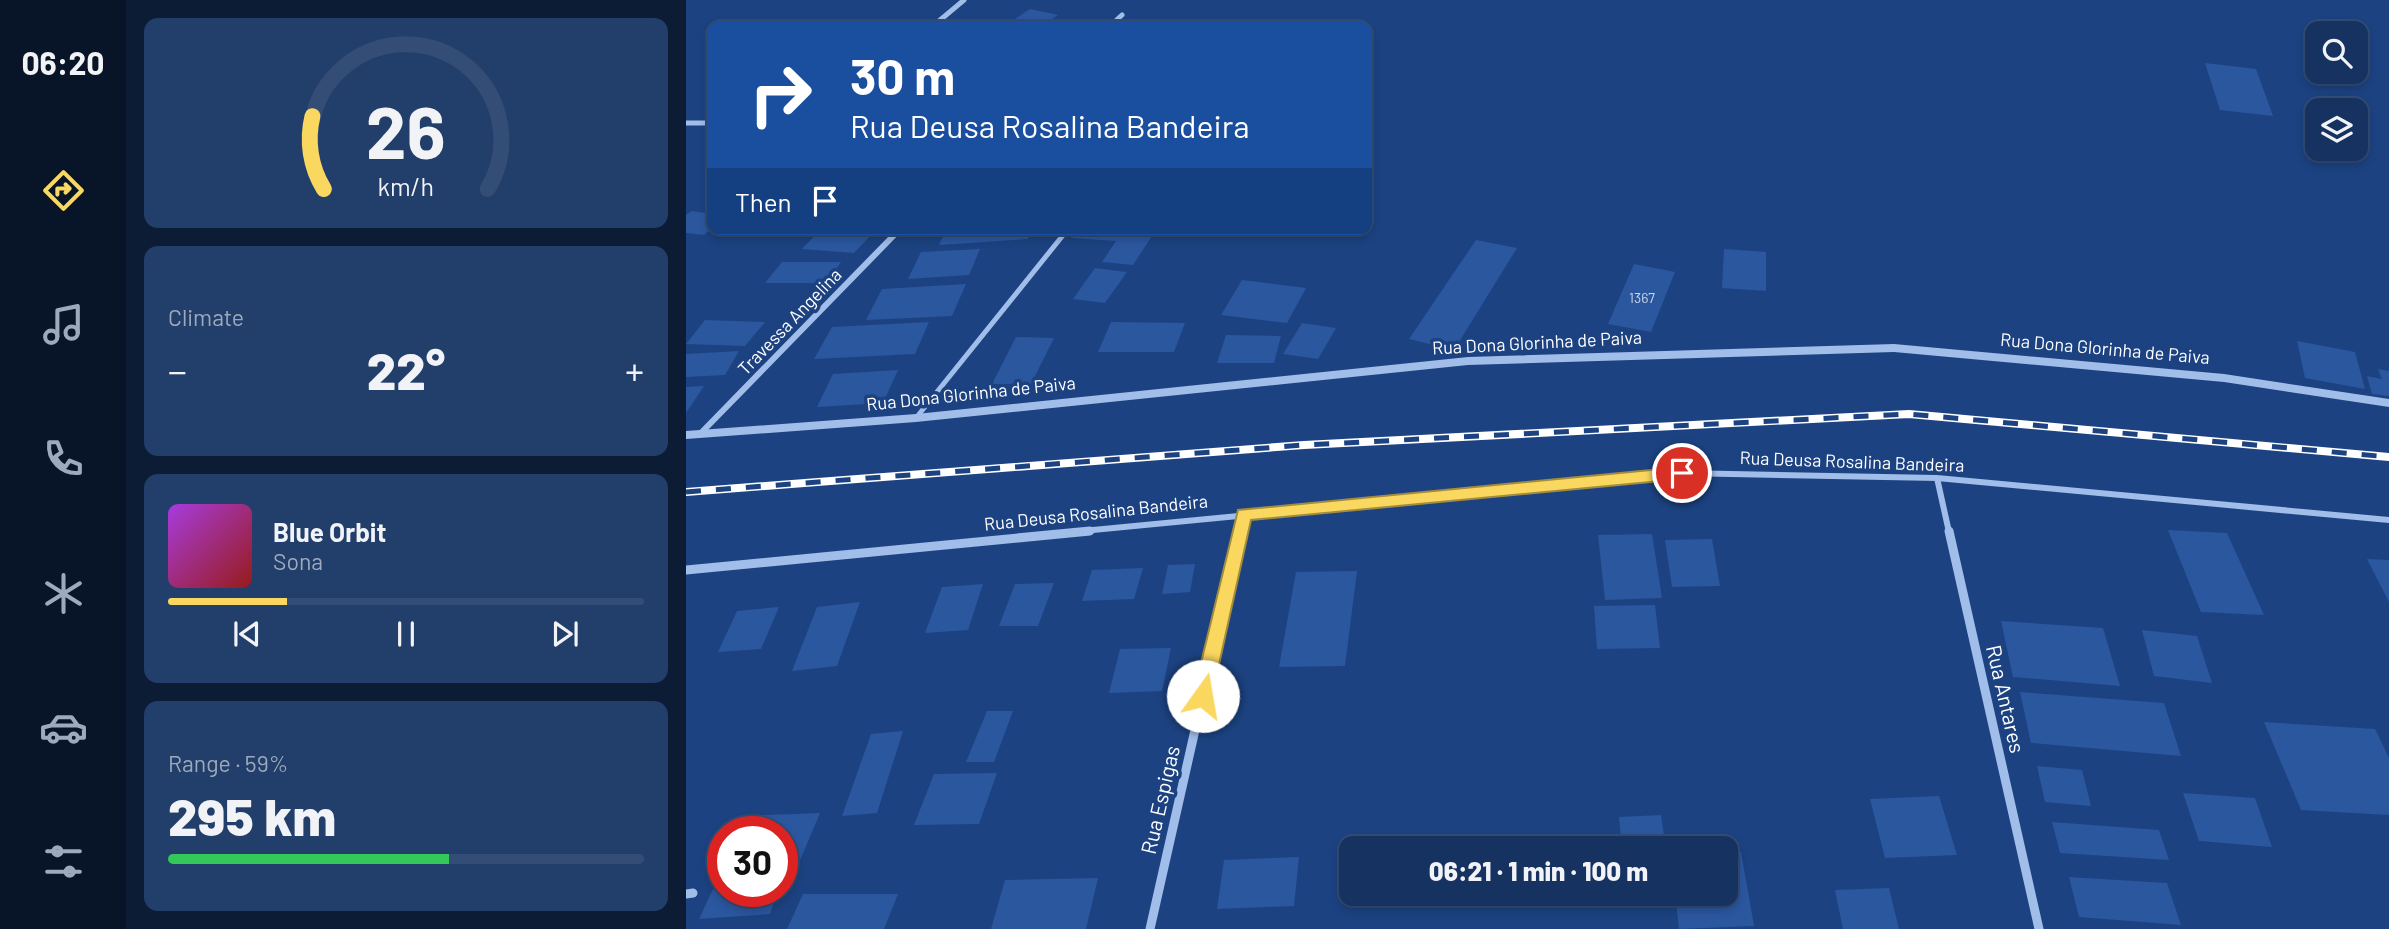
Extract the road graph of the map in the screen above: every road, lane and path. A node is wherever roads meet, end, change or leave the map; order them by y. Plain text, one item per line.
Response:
1 (964, 0) edge
2 (1122, 15) dead end
3 (939, 21) edge
4 (1115, 21) edge
5 (686, 123) edge
6 (707, 123) edge
7 (894, 235) edge
8 (1063, 235) edge
9 (2389, 403) edge
10 (916, 418) junction
11 (700, 434) junction
12 (686, 435) edge
13 (1937, 478) junction
14 (1244, 514) junction
15 (2389, 520) edge
16 (686, 570) edge
17 (1150, 929) edge
18 (2039, 929) edge

1 - 3 street
2 - 4 street
5 - 6 street
7 - 11 street, Travessa Angelina
8 - 10 lane
9 - 10 street, Rua Dona Glorinha de Paiva
10 - 11 street, Rua Dona Glorinha de Paiva
11 - 12 street, Rua Dona Glorinha de Paiva
13 - 14 street, Rua Deusa Rosalina Bandeira
13 - 15 street, Rua Deusa Rosalina Bandeira
13 - 18 street, Rua Antares
14 - 16 street, Rua Deusa Rosalina Bandeira
14 - 17 street, Rua Espigas

